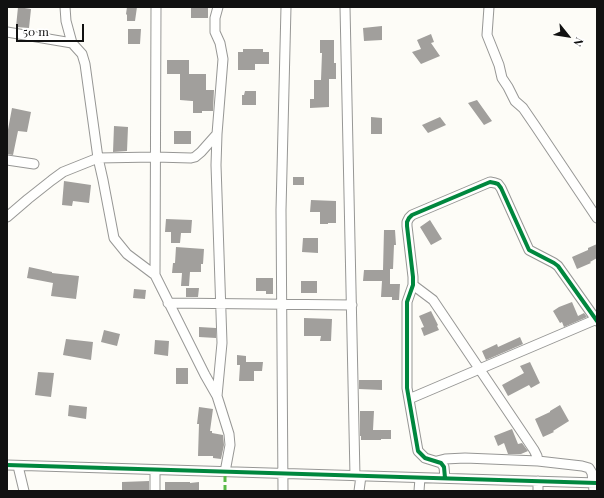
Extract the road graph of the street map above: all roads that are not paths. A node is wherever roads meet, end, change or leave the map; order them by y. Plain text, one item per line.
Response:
1 (65, 7) edge
2 (156, 7) edge
3 (218, 7) edge
4 (286, 7) edge
5 (345, 7) edge
6 (489, 7) edge
7 (7, 32) edge
8 (72, 42) junction
9 (217, 134) junction
10 (155, 157) junction
11 (98, 158) junction
12 (7, 160) edge
13 (34, 164) dead end
14 (7, 217) edge
15 (597, 218) edge
16 (154, 275) junction
17 (413, 285) junction
18 (168, 303) junction
19 (220, 303) junction
20 (282, 304) junction
21 (352, 305) junction
22 (597, 320) edge
23 (480, 369) junction
24 (217, 396) junction
25 (409, 399) junction
26 (437, 461) junction
27 (538, 461) junction
28 (7, 465) edge
29 (18, 466) junction
30 (155, 470) junction
31 (225, 472) junction
32 (283, 474) junction
33 (358, 476) junction
34 (420, 478) junction
35 (445, 478) junction
36 (538, 481) junction
37 (595, 485) edge
38 (24, 491) edge
39 (155, 491) edge
40 (284, 491) edge
41 (359, 491) edge
42 (419, 491) edge
43 (538, 491) edge

1 - 8 street
2 - 10 street
3 - 9 street
4 - 20 street
5 - 21 street
6 - 15 street
7 - 8 street
8 - 11 street
9 - 10 street
9 - 19 street
10 - 11 street
10 - 16 street
11 - 14 street
11 - 16 street
12 - 13 street
16 - 18 street
17 - 22 street
17 - 23 street
17 - 25 street
18 - 19 street
18 - 24 street
19 - 20 street
19 - 24 street
20 - 21 street
20 - 32 street
21 - 33 street
22 - 23 street
23 - 25 street
23 - 27 street
24 - 31 street
25 - 26 street
26 - 27 street
26 - 35 street
27 - 37 street
28 - 29 street
29 - 30 street
29 - 38 street
30 - 31 street
30 - 39 street
31 - 32 street
32 - 33 street
32 - 40 street
33 - 34 street
33 - 41 street
34 - 35 street
34 - 42 street
35 - 36 street
36 - 37 street
36 - 43 street

